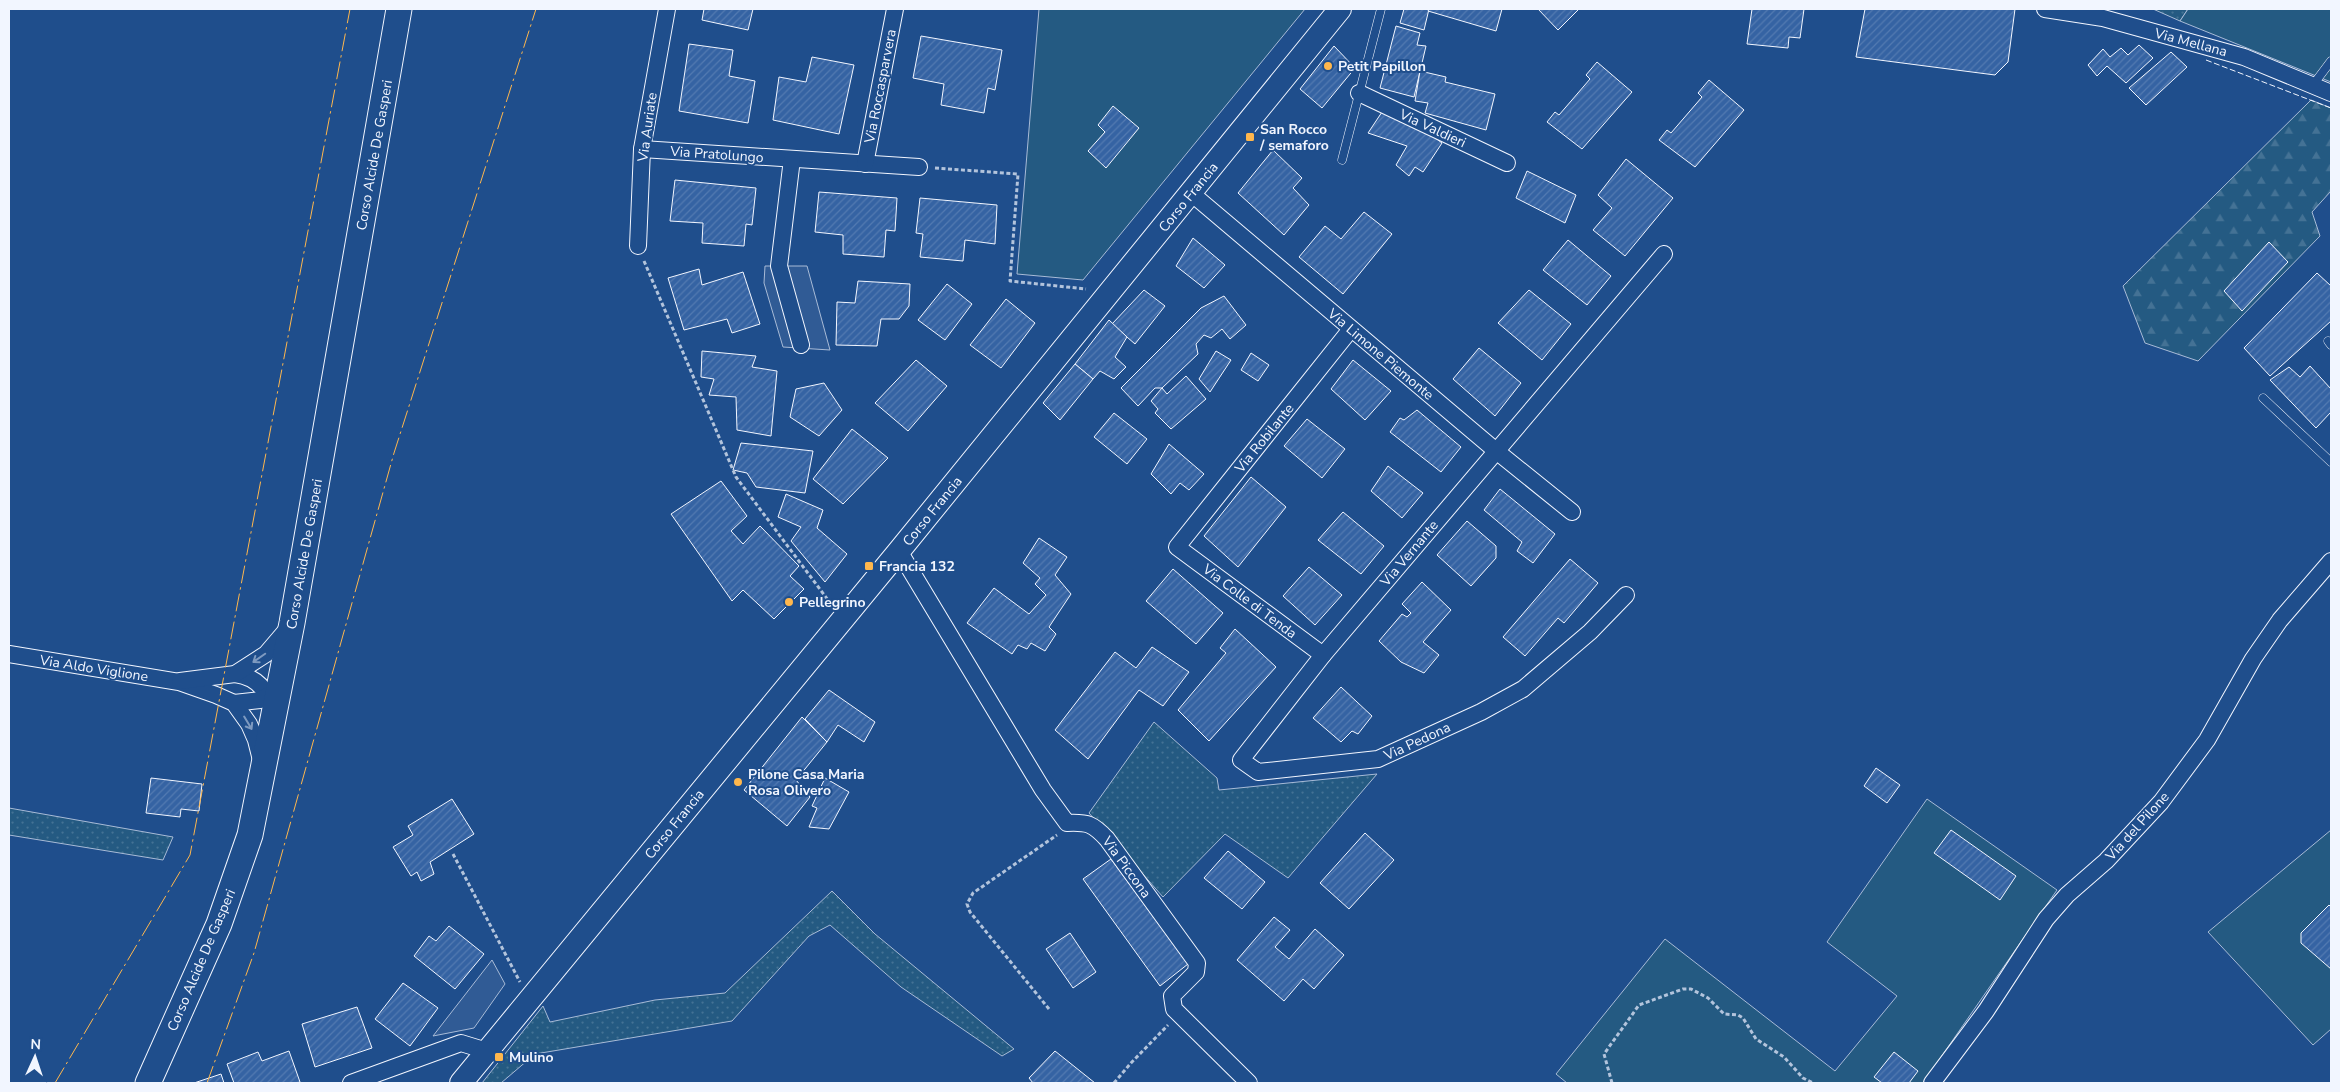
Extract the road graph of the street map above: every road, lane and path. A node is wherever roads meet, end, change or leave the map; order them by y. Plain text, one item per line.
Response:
1 (399, 9) edge
2 (667, 9) edge
3 (895, 9) edge
4 (1340, 9) edge
5 (1381, 9) edge
6 (2045, 9) edge
7 (2107, 13) edge
8 (2331, 61) edge
9 (2313, 85) junction
10 (1359, 93) junction
11 (2331, 93) edge
12 (642, 149) junction
13 (792, 159) junction
14 (1342, 160) dead end
15 (1507, 163) dead end
16 (865, 164) junction
17 (920, 168) joint
18 (1191, 193) junction
19 (638, 246) joint
20 (1664, 254) dead end
21 (1090, 289) dead end
22 (1352, 329) junction
23 (801, 346) dead end
24 (2263, 398) dead end
25 (1495, 450) junction
26 (2331, 462) edge
27 (1572, 512) dead end
28 (1177, 547) joint
29 (899, 552) junction
30 (2331, 561) edge
31 (1626, 595) dead end
32 (831, 605) dead end
33 (292, 623) junction
34 (9, 654) edge
35 (1323, 655) junction
36 (235, 674) junction
37 (179, 682) junction
38 (272, 698) junction
39 (234, 703) junction
40 (263, 772) junction
41 (1067, 823) junction
42 (453, 854) dead end
43 (530, 1000) junction
44 (1049, 1009) dead end
45 (1179, 1014) junction
46 (487, 1052) junction
47 (464, 1082) edge
48 (148, 1083) edge
49 (351, 1083) edge
50 (1114, 1083) edge
51 (1249, 1083) edge
52 (1612, 1083) edge
53 (1813, 1083) edge
54 (1932, 1083) edge

1 - 33 main road, Corso Alcide De Gasperi
2 - 12 street, Via Auriate
3 - 16 street, Via Roccasparvera
4 - 18 main road, Corso Francia
5 - 10 lane
6 - 7 street, Via Mellana
7 - 9 street, Via Mellana
8 - 9 lane
9 - 11 street, Via Mellana
10 - 14 lane
10 - 15 street, Via Valdieri
12 - 13 street, Via Pratolungo
12 - 19 street, Via Auriate
13 - 16 street, Via Pratolungo
13 - 23 street
16 - 17 street, Via Pratolungo
17 - 21 path
18 - 22 street, Via Limone Piemonte
18 - 29 main road, Corso Francia
19 - 32 path
20 - 25 street, Via Vernante
22 - 25 street, Via Limone Piemonte
22 - 28 street, Via Robilante
24 - 26 lane
25 - 27 street, Via Limone Piemonte
25 - 35 street, Via Vernante
28 - 35 street, Via Colle di Tenda
29 - 41 street
29 - 43 main road, Corso Francia
30 - 54 street, Via del Pilone
31 - 35 street, Via Pedona
33 -> 36 street, Via Aldo Viglione
33 - 38 main road, Corso Alcide De Gasperi
34 - 37 street, Via Aldo Viglione
36 - 37 street, Via Aldo Viglione
36 - 38 street, Via Aldo Viglione
37 - 39 street, Via Aldo Viglione
38 - 39 street, Via Aldo Viglione
38 - 40 main road, Corso Alcide De Gasperi
39 -> 40 street
40 - 48 main road, Corso Alcide De Gasperi
41 - 44 path
41 - 45 street, Via Piccona
42 - 43 path
43 - 46 main road, Corso Francia
45 - 50 path
45 - 51 street
46 - 47 main road, Corso Francia
46 - 49 street
52 - 53 path

